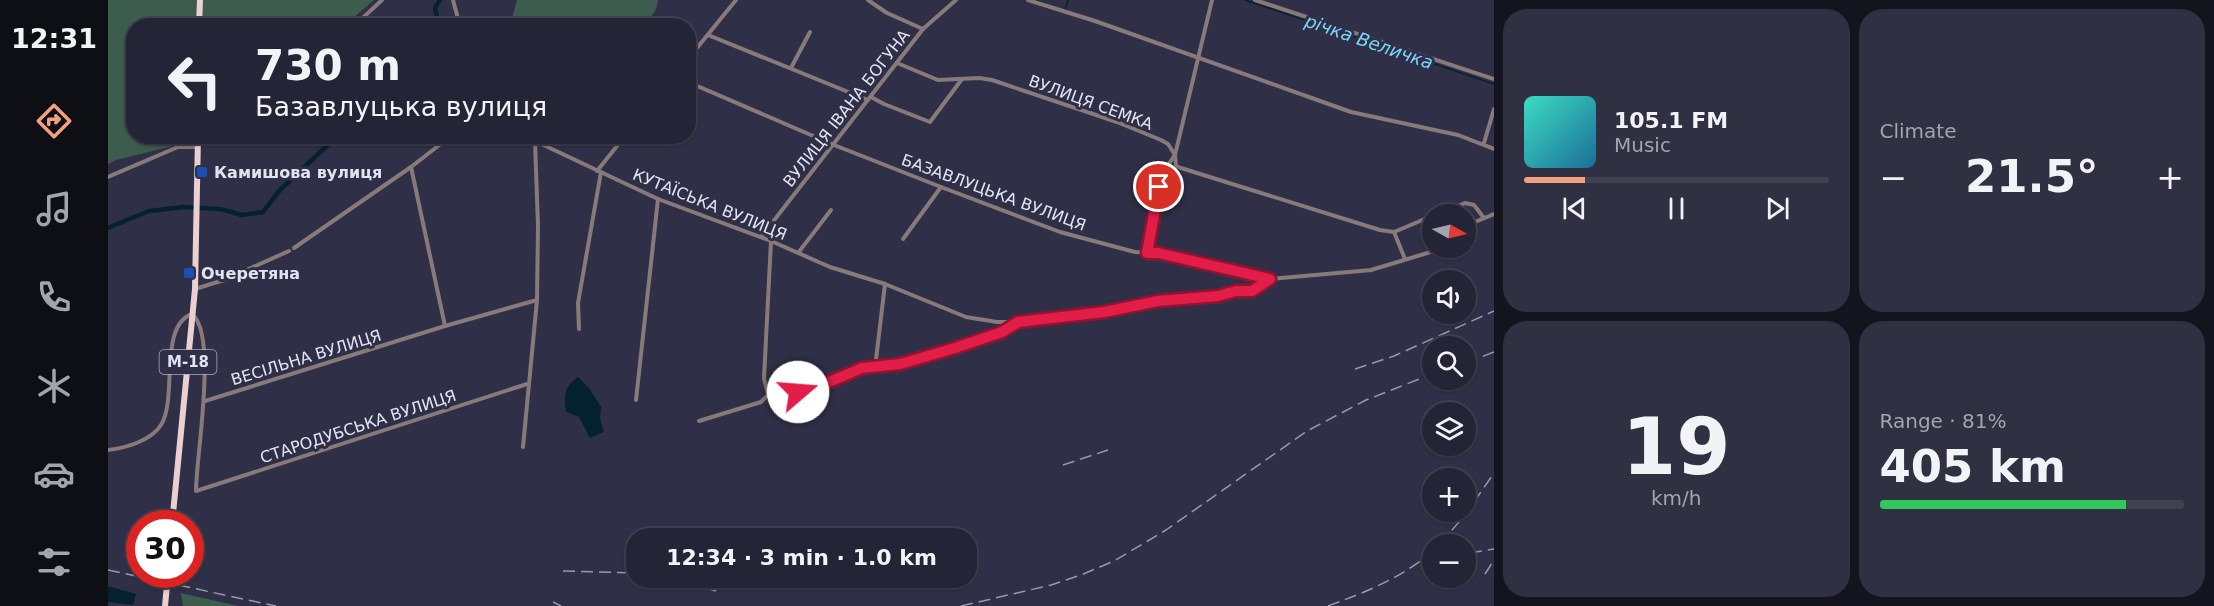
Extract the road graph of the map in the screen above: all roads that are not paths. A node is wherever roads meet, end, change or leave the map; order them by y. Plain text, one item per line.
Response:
1 (200, 0) edge
2 (382, 0) edge
3 (453, 0) edge
4 (459, 0) edge
5 (736, 0) edge
6 (868, 0) edge
7 (956, 0) edge
8 (1028, 0) edge
9 (1212, 0) edge
10 (1254, 0) edge
11 (455, 6) junction
12 (199, 18) edge
13 (363, 18) edge
14 (458, 18) edge
15 (923, 29) junction
16 (810, 32) dead end
17 (708, 35) junction
18 (696, 49) edge
19 (1196, 59) junction
20 (897, 63) junction
21 (791, 68) junction
22 (962, 79) junction
23 (1494, 79) edge
24 (696, 85) edge
25 (869, 98) junction
26 (1494, 109) edge
27 (1484, 143) junction
28 (197, 144) edge
29 (441, 144) edge
30 (534, 144) edge
31 (544, 144) edge
32 (619, 144) edge
33 (834, 145) junction
34 (197, 147) junction
35 (1494, 149) edge
36 (1175, 155) junction
37 (411, 167) junction
38 (599, 171) junction
39 (108, 177) edge
40 (941, 187) junction
41 (658, 199) junction
42 (1476, 208) edge
43 (831, 210) dead end
44 (1494, 214) edge
45 (1484, 218) junction
46 (1422, 220) edge
47 (1476, 221) edge
48 (1394, 232) junction
49 (761, 237) junction
50 (903, 239) dead end
51 (771, 241) junction
52 (294, 248) dead end
53 (289, 251) dead end
54 (798, 253) junction
55 (1147, 253) junction
56 (1422, 254) edge
57 (1405, 259) junction
58 (1270, 279) junction
59 (885, 284) junction
60 (195, 289) junction
61 (537, 300) junction
62 (192, 314) junction
63 (1018, 322) junction
64 (445, 326) junction
65 (579, 329) dead end
66 (875, 368) junction
67 (527, 384) junction
68 (768, 395) junction
69 (636, 400) dead end
70 (205, 401) junction
71 (699, 421) dead end
72 (523, 447) dead end
73 (108, 450) edge
74 (173, 510) edge
75 (167, 588) edge
76 (165, 606) edge

1 - 12 highway
2 - 13 street
3 - 11 street
4 - 11 street
5 - 17 street
6 - 15 street
7 - 15 street, ВУЛИЦЯ ІВАНА БОГУНА
8 - 19 street
9 - 19 street
10 - 23 street
11 - 14 street
15 - 20 street, ВУЛИЦЯ ІВАНА БОГУНА
16 - 21 street
17 - 18 street
17 - 21 street
19 - 27 street
19 - 36 street
20 - 22 street, ВУЛИЦЯ СЕМКА
20 - 25 street, ВУЛИЦЯ ІВАНА БОГУНА
21 - 25 street
22 - 25 street
22 - 36 street, ВУЛИЦЯ СЕМКА
24 - 33 street, БАЗАВЛУЦЬКА ВУЛИЦЯ
25 - 33 street, ВУЛИЦЯ ІВАНА БОГУНА
26 - 27 street
27 - 35 street
28 - 34 highway, М-18
29 - 37 street
30 - 61 street
31 - 38 street, КУТАЇСЬКА ВУЛИЦЯ
32 - 38 street
33 - 40 street, БАЗАВЛУЦЬКА ВУЛИЦЯ
33 - 49 street, ВУЛИЦЯ ІВАНА БОГУНА
34 - 39 street
34 - 60 highway, М-18
36 - 48 street, ВУЛИЦЯ СЕМКА
36 - 55 street
37 - 52 street
37 - 64 street
38 - 41 street, КУТАЇСЬКА ВУЛИЦЯ
38 - 65 street
40 - 50 street
40 - 55 street, БАЗАВЛУЦЬКА ВУЛИЦЯ
41 - 49 street, КУТАЇСЬКА ВУЛИЦЯ
41 - 69 street
42 - 45 street
43 - 54 street
44 - 45 street
45 - 47 street
46 - 48 street
48 - 57 street
49 - 51 street, КУТАЇСЬКА ВУЛИЦЯ
51 - 54 street, КУТАЇСЬКА ВУЛИЦЯ
51 - 68 street
53 - 60 street
54 - 59 street, КУТАЇСЬКА ВУЛИЦЯ
55 - 58 street, БАЗАВЛУЦЬКА ВУЛИЦЯ
56 - 57 street, БАЗАВЛУЦЬКА ВУЛИЦЯ
57 - 58 street, БАЗАВЛУЦЬКА ВУЛИЦЯ
58 - 63 street
59 - 63 street, КУТАЇСЬКА ВУЛИЦЯ
59 - 66 street
60 - 62 highway, М-18
61 - 64 street, ВЕСІЛЬНА ВУЛИЦЯ
61 - 67 street
62 - 70 street
62 - 73 street
62 - 74 highway, М-18
63 - 66 street
64 - 70 street, ВЕСІЛЬНА ВУЛИЦЯ
66 - 68 street
67 - 70 street, СТАРОДУБСЬКА ВУЛИЦЯ
67 - 72 street
68 - 71 street
75 - 76 highway

